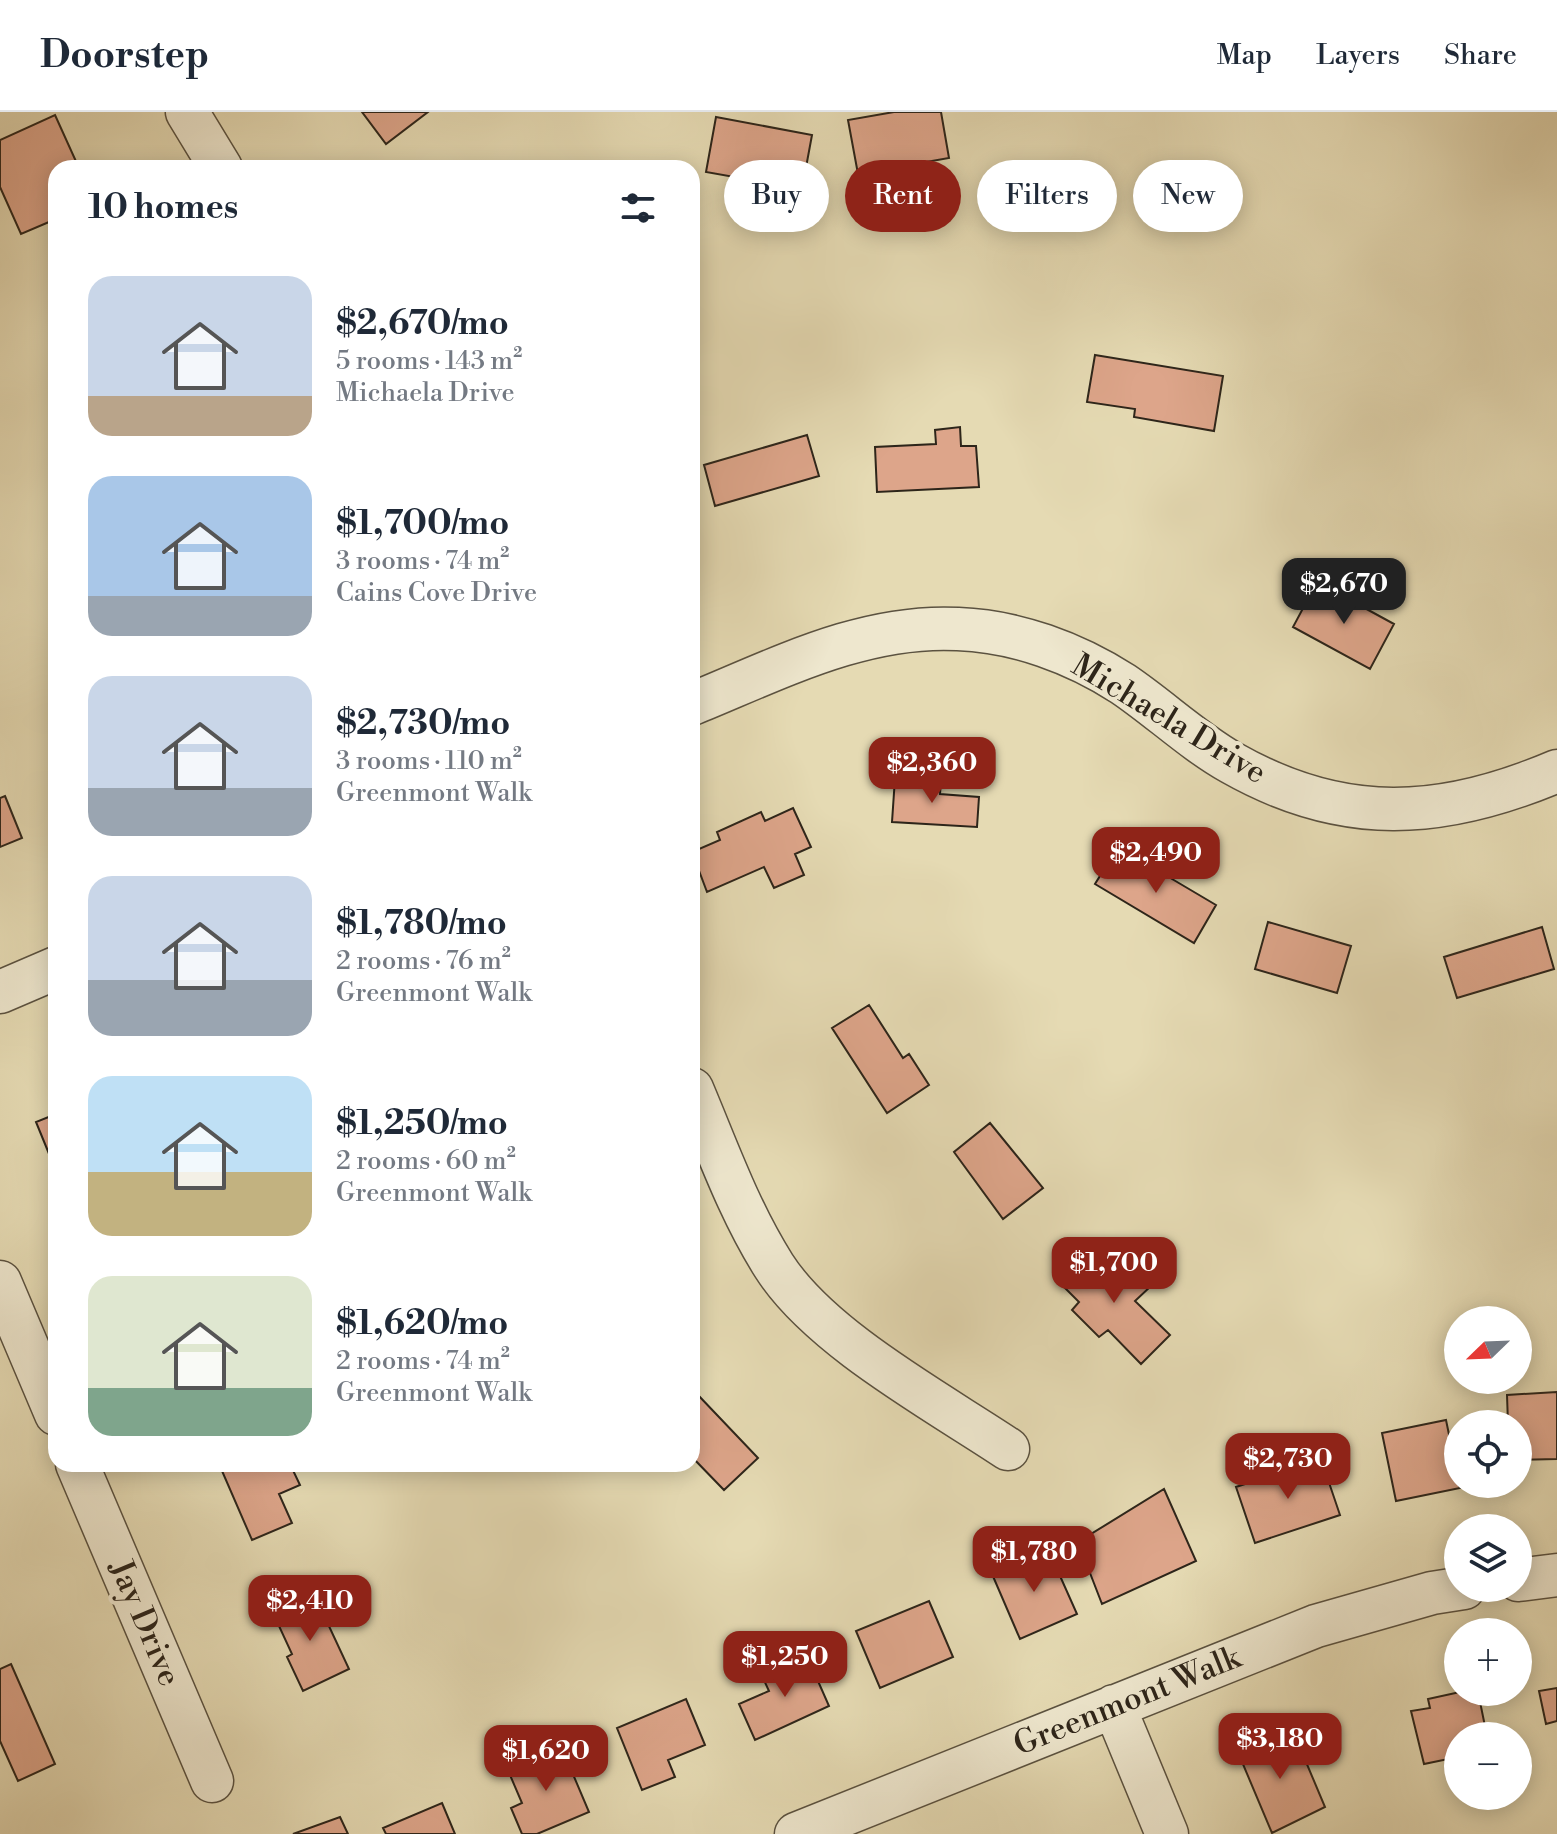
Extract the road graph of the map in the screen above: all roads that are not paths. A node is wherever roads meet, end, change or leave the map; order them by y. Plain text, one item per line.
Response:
1 (187, 112) edge
2 (216, 160) edge
3 (700, 701) edge
4 (1557, 771) edge
5 (48, 971) edge
6 (0, 992) edge
7 (700, 1108) edge
8 (0, 1282) edge
9 (48, 1395) edge
10 (1008, 1449) dead end
11 (80, 1472) edge
12 (1557, 1575) edge
13 (1532, 1578) edge
14 (1444, 1591) edge
15 (1114, 1706) junction
16 (212, 1781) dead end
17 (796, 1834) edge
18 (1167, 1834) edge

1 - 2 street
3 - 4 street, Michaela Drive
5 - 6 street
7 - 10 street
8 - 9 street
11 - 16 street, Jay Drive
12 - 13 street
14 - 15 street, Greenmont Walk
15 - 17 street, Greenmont Walk
15 - 18 street

